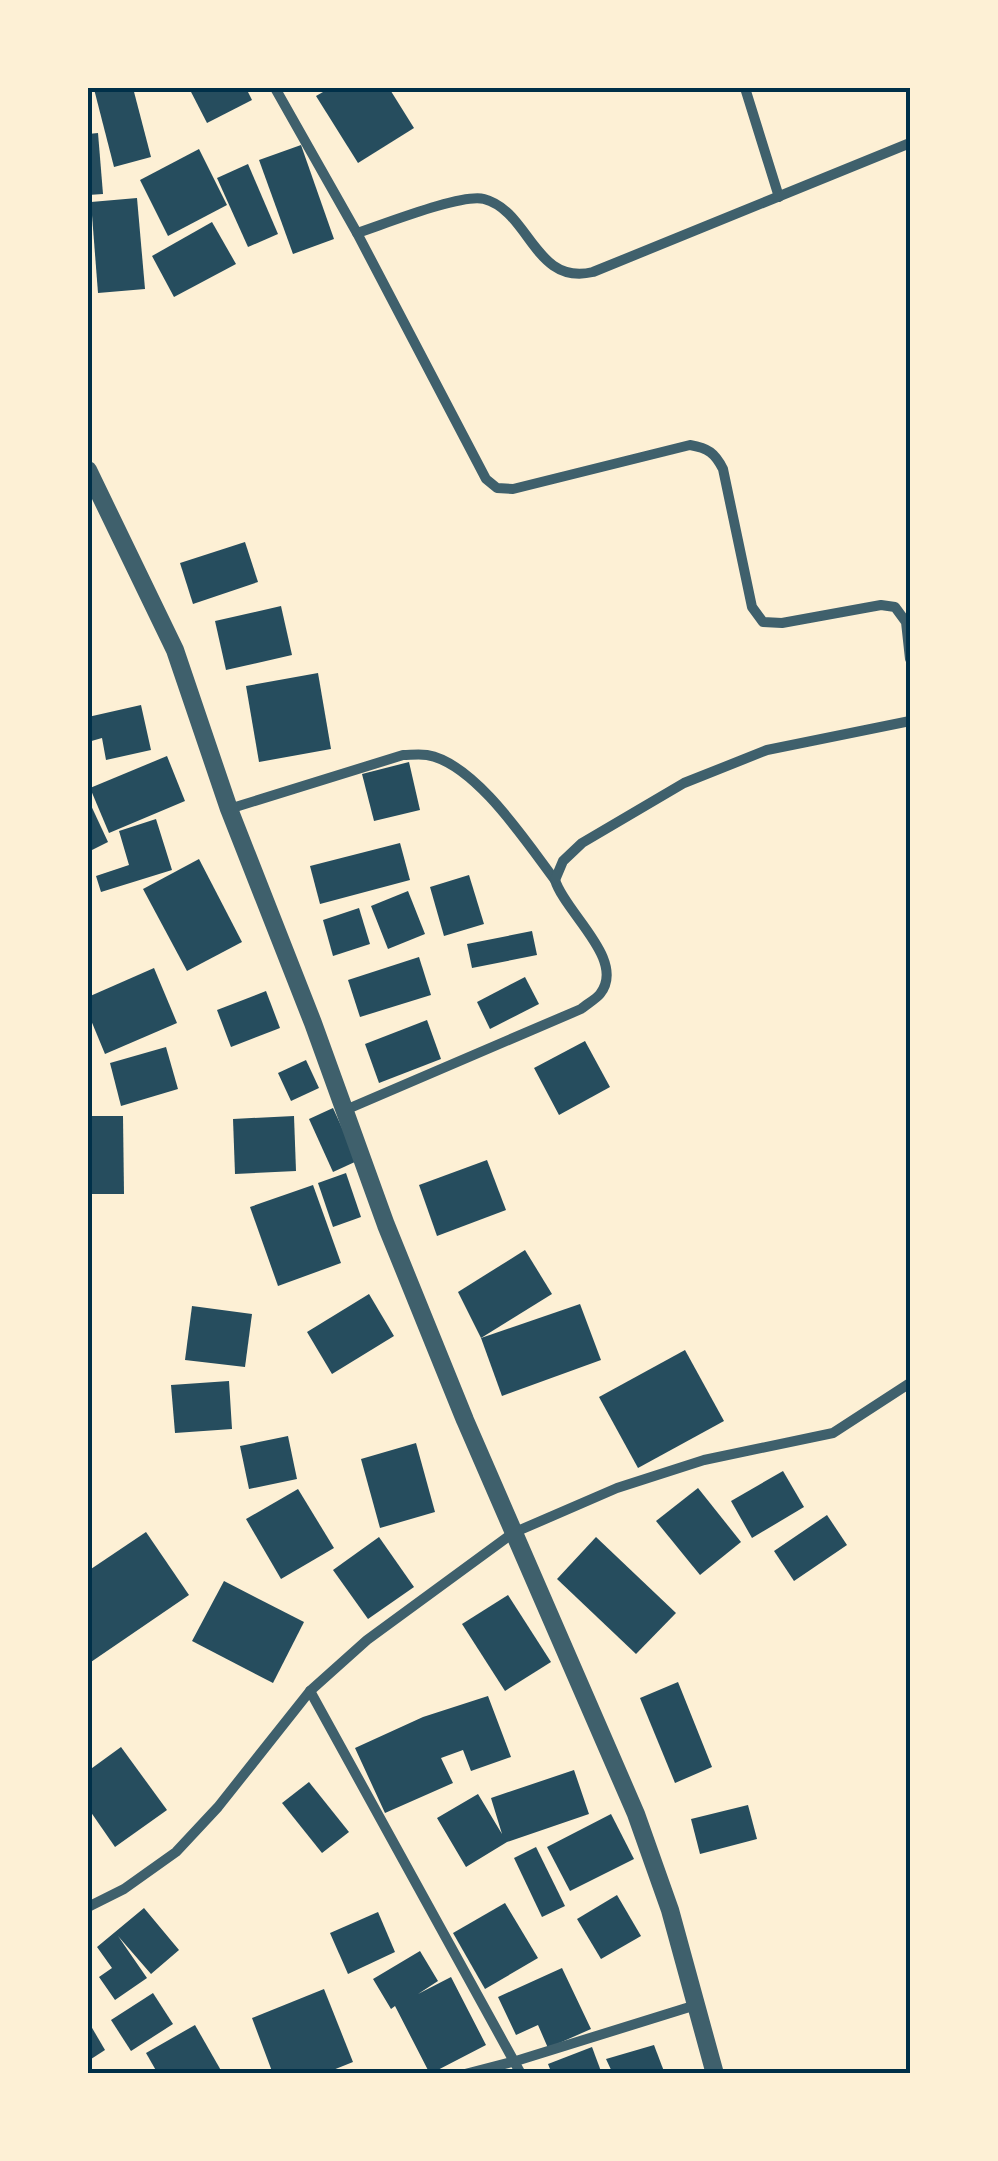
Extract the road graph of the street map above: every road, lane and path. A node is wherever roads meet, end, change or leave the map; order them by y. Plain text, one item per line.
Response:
1 (274, 88) edge
2 (746, 88) edge
3 (910, 143) edge
4 (778, 196) junction
5 (356, 233) junction
6 (88, 470) edge
7 (910, 659) edge
8 (910, 721) edge
9 (229, 809) junction
10 (555, 880) junction
11 (343, 1111) junction
12 (910, 1384) edge
13 (513, 1533) junction
14 (310, 1691) junction
15 (88, 1907) edge
16 (696, 2005) junction
17 (516, 2062) junction
18 (465, 2074) edge
19 (522, 2074) edge
20 (715, 2074) edge

1 - 5 street
2 - 4 street
3 - 4 street
4 - 5 street
5 - 7 street
6 - 9 street
8 - 10 street
9 - 10 street
9 - 11 street
10 - 11 street
11 - 13 street
12 - 13 street
13 - 14 street
13 - 16 street
14 - 15 street
14 - 17 street
16 - 17 street
16 - 20 street
17 - 18 street
17 - 19 street

